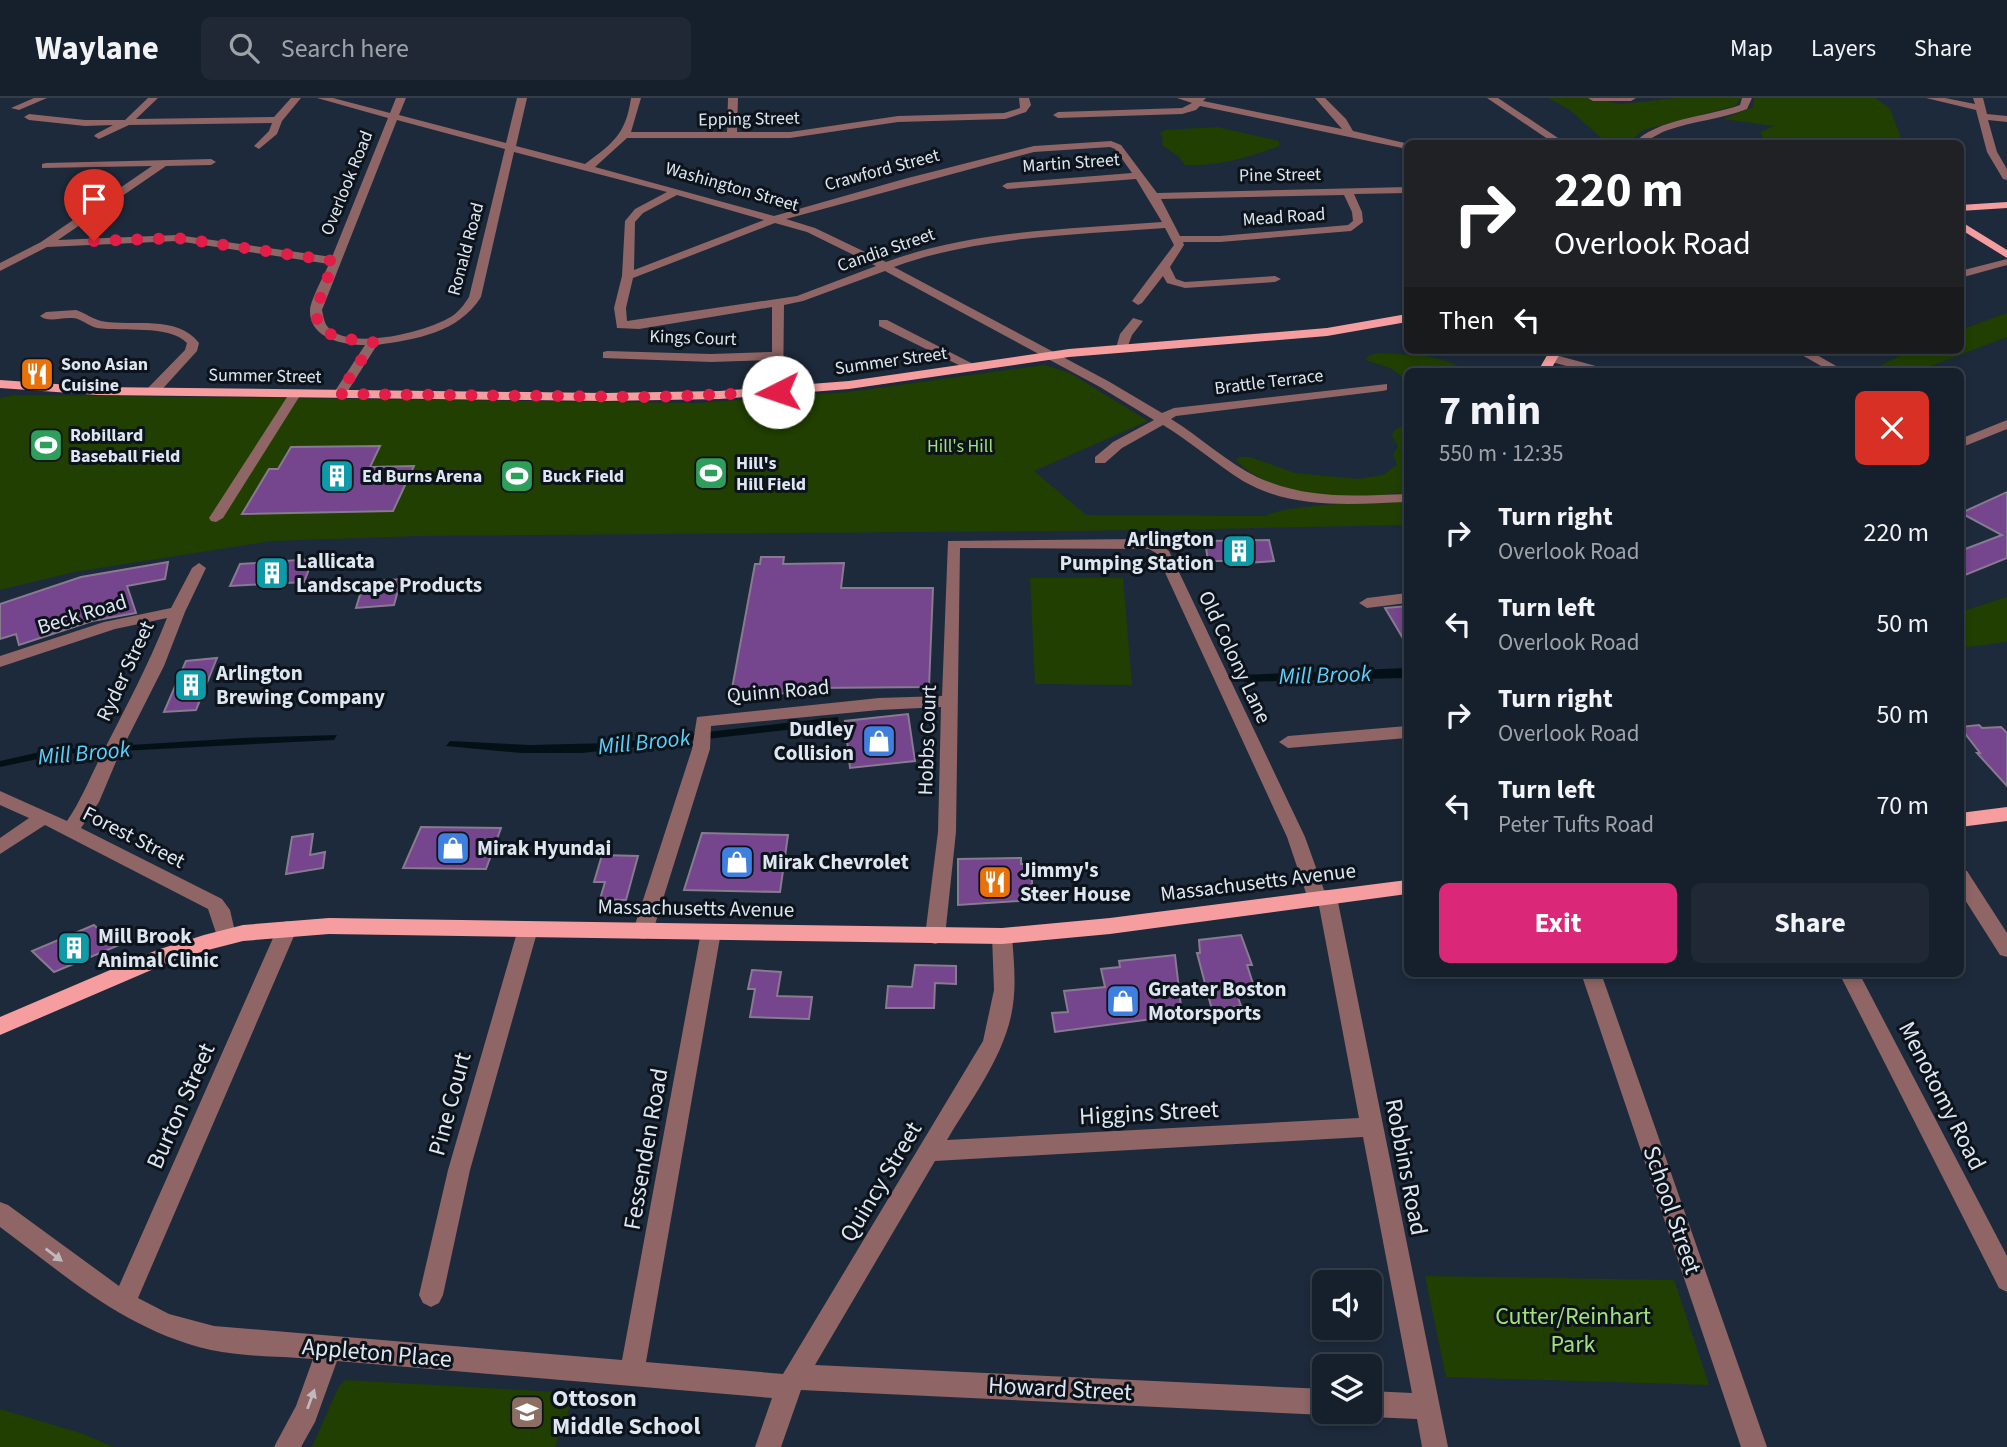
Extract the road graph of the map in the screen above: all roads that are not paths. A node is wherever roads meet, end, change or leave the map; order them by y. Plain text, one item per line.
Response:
1 (42, 98) edge
2 (153, 98) edge
3 (296, 98) edge
4 (322, 98) edge
5 (401, 98) edge
6 (522, 98) edge
7 (636, 98) edge
8 (733, 98) edge
9 (1024, 98) edge
10 (1182, 98) edge
11 (1320, 98) edge
12 (1492, 98) edge
13 (1593, 98) edge
14 (1631, 98) edge
15 (1747, 98) edge
16 (1931, 98) edge
17 (1199, 100) edge
18 (1980, 107) edge
19 (16, 108) dead end
20 (1058, 115) dead end
21 (29, 117) dead end
22 (393, 117) junction
23 (2007, 119) edge
24 (277, 120) junction
25 (128, 122) junction
26 (1349, 132) junction
27 (627, 135) junction
28 (99, 136) dead end
29 (733, 137) junction
30 (1556, 140) edge
31 (1642, 140) edge
32 (1404, 145) edge
33 (259, 146) dead end
34 (510, 148) junction
35 (1992, 152) junction
36 (2007, 153) edge
37 (211, 162) dead end
38 (164, 163) junction
39 (46, 166) dead end
40 (588, 167) junction
41 (1138, 176) junction
42 (2007, 177) edge
43 (1007, 186) dead end
44 (1404, 190) edge
45 (676, 191) junction
46 (1348, 191) junction
47 (1154, 196) junction
48 (2007, 205) edge
49 (1964, 208) edge
50 (776, 219) junction
51 (1167, 225) junction
52 (1964, 227) edge
53 (1177, 239) junction
54 (45, 244) junction
55 (2007, 255) edge
56 (334, 261) junction
57 (2007, 262) edge
58 (885, 266) junction
59 (0, 268) edge
60 (1166, 269) junction
61 (1964, 274) edge
62 (628, 276) junction
63 (1275, 279) dead end
64 (1138, 301) dead end
65 (778, 304) junction
66 (46, 316) dead end
67 (1404, 319) edge
68 (1137, 321) dead end
69 (883, 323) dead end
70 (373, 342) junction
71 (1122, 348) junction
72 (1088, 351) junction
73 (1554, 354) edge
74 (1807, 354) edge
75 (607, 355) dead end
76 (1051, 355) junction
77 (778, 356) junction
78 (973, 367) junction
79 (1591, 368) edge
80 (1833, 368) edge
81 (0, 384) edge
82 (1104, 384) junction
83 (1382, 387) dead end
84 (152, 391) junction
85 (778, 392) junction
86 (295, 394) junction
87 (339, 394) junction
88 (1162, 418) junction
89 (2007, 424) edge
90 (1964, 442) edge
91 (1100, 460) dead end
92 (1404, 498) edge
93 (216, 518) dead end
94 (953, 544) joint
95 (199, 568) dead end
96 (1404, 598) edge
97 (1367, 603) dead end
98 (177, 612) junction
99 (0, 662) edge
100 (951, 701) junction
101 (1404, 733) edge
102 (1288, 742) dead end
103 (0, 798) edge
104 (2007, 814) edge
105 (44, 817) junction
106 (1964, 819) edge
107 (70, 830) junction
108 (0, 847) edge
109 (1964, 882) edge
110 (1404, 887) edge
111 (1322, 898) junction
112 (287, 929) junction
113 (528, 929) junction
114 (643, 931) junction
115 (711, 932) junction
116 (226, 936) junction
117 (935, 936) junction
118 (1002, 936) junction
119 (2007, 949) edge
120 (1592, 977) edge
121 (1851, 977) edge
122 (0, 1026) edge
123 (1371, 1127) junction
124 (930, 1151) junction
125 (0, 1213) edge
126 (2007, 1280) edge
127 (431, 1294) dead end
128 (123, 1304) junction
129 (329, 1349) junction
130 (632, 1374) junction
131 (792, 1382) junction
132 (1312, 1402) edge
133 (1382, 1405) edge
134 (1428, 1407) junction
135 (287, 1447) edge
136 (768, 1447) edge
137 (1435, 1447) edge
138 (1754, 1447) edge

1 - 19 street
2 - 25 street
3 - 24 street
4 - 22 street, Washington Street
5 - 22 street, Overlook Road
6 - 34 street, Ronald Road
7 - 27 street
8 - 29 street
9 - 29 street, Epping Street
10 - 17 street
11 - 26 street
12 - 30 street
13 - 14 street
15 - 31 street
16 - 18 street
17 - 20 street
17 - 26 street
18 - 23 street
18 - 35 street
21 - 25 street
22 - 34 street, Washington Street
22 - 56 street, Overlook Road
24 - 25 street
24 - 33 street
25 - 28 street
26 - 32 street
27 - 29 street, Epping Street
27 - 40 street
34 - 40 street, Washington Street
34 - 70 street, Ronald Road
35 - 36 street
35 - 42 street
37 - 38 street
38 - 39 street
38 - 54 street
40 - 45 street, Washington Street
41 - 43 street, Martin Street
41 - 47 street
41 - 50 street, Crawford Street
44 - 46 street, Pine Street
45 - 50 street, Washington Street
45 - 62 street
46 - 47 street, Pine Street
46 - 53 street, Mead Road
47 - 51 street
48 - 49 main road
50 - 58 street, Washington Street
50 - 62 street, Crawford Street
51 - 53 street
51 - 58 street, Candia Street
52 - 55 main road
53 - 60 street
54 - 56 street
54 - 59 street
56 - 70 street, Overlook Road
57 - 61 street
58 - 65 street, Candia Street
58 - 76 street, Washington Street
60 - 63 street
60 - 64 street
62 - 65 street, Candia Street
65 - 77 street
66 - 84 street
67 - 71 main road, Summer Street
68 - 71 street
69 - 78 street
70 - 87 street
71 - 72 main road, Summer Street
72 - 76 main road, Summer Street
72 - 82 street
73 - 79 street
74 - 80 street
75 - 77 street, Kings Court
76 - 78 main road, Summer Street
76 - 82 street, Washington Street
77 - 85 street
78 - 85 main road, Summer Street
81 - 84 main road, Summer Street
82 - 88 street, Washington Street
83 - 88 street, Brattle Terrace
84 - 86 main road, Summer Street
85 - 87 main road, Summer Street
86 - 87 main road, Summer Street
86 - 93 street
88 - 91 street, Brattle Terrace
88 - 92 street, Washington Street
89 - 90 street
94 - 100 street, Hobbs Court
94 - 111 street, Old Colony Lane
95 - 98 street, Ryder Street
96 - 97 street
98 - 99 street, Beck Road
98 - 107 street, Ryder Street
100 - 114 street, Quinn Road
100 - 117 street, Hobbs Court
101 - 102 street
103 - 105 street, Forest Street
104 - 106 main road
105 - 107 street, Forest Street
105 - 108 street
107 - 116 street, Forest Street
109 - 119 street
110 - 111 main road, Massachusetts Avenue
111 - 118 main road, Massachusetts Avenue
111 - 123 street, Robbins Road
112 - 113 main road, Massachusetts Avenue
112 - 116 main road, Massachusetts Avenue
112 - 128 street, Burton Street
113 - 114 main road, Massachusetts Avenue
113 - 127 street, Pine Court
114 - 115 main road, Massachusetts Avenue
115 - 117 main road, Massachusetts Avenue
115 - 130 street, Fessenden Road
116 - 122 main road, Massachusetts Avenue
117 - 118 main road, Massachusetts Avenue
118 - 124 street, Quincy Street
120 - 138 street, School Street
121 - 126 street, Menotomy Road
123 - 124 street, Higgins Street
123 - 134 street, Robbins Road
124 - 131 street, Quincy Street
125 -> 128 street, Appleton Place
128 - 129 street, Appleton Place
129 - 130 street, Appleton Place
135 -> 129 street
130 - 131 street, Appleton Place
131 - 132 street, Howard Street
131 - 136 street, Quincy Street
133 - 134 street
134 - 137 street, Robbins Road

